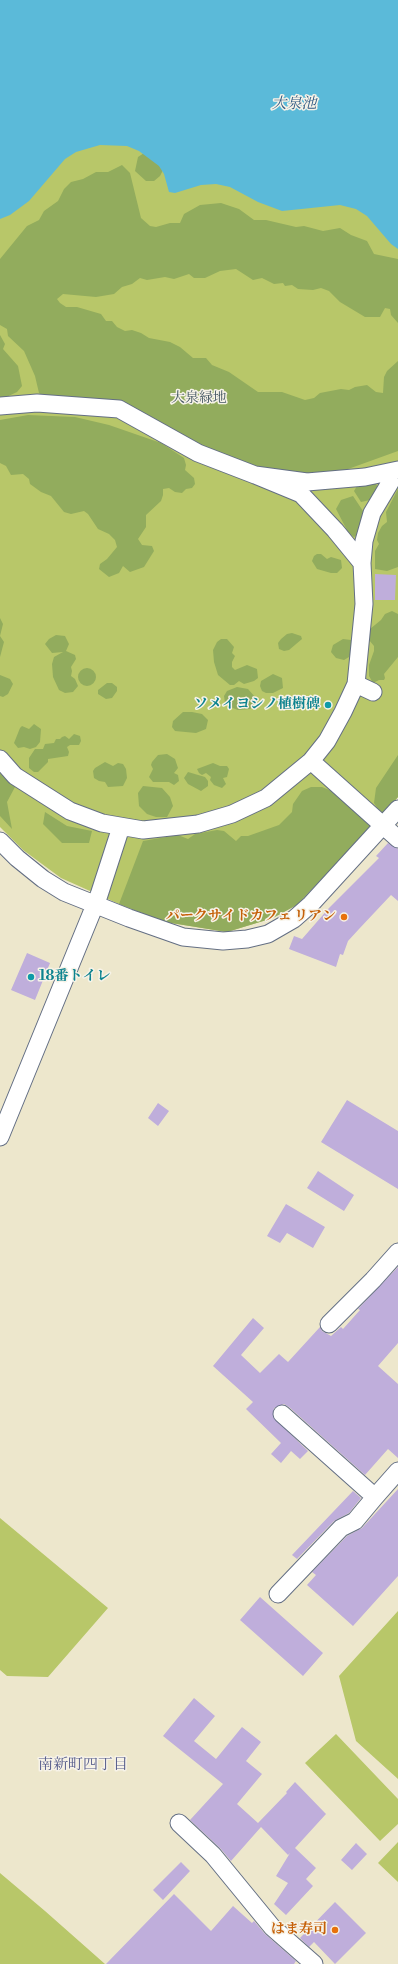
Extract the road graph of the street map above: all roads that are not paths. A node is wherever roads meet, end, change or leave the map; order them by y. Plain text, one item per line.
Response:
1 (0, 406) edge
2 (397, 471) edge
3 (255, 474) junction
4 (362, 563) junction
5 (356, 684) junction
6 (373, 692) dead end
7 (0, 760) edge
8 (310, 761) junction
9 (398, 809) edge
10 (383, 826) junction
11 (122, 827) junction
12 (398, 839) edge
13 (0, 841) edge
14 (95, 904) junction
15 (0, 1137) edge
16 (398, 1252) edge
17 (329, 1324) dead end
18 (282, 1414) dead end
19 (398, 1471) edge
20 (375, 1497) junction
21 (278, 1594) dead end
22 (178, 1823) dead end
23 (314, 1964) edge

1 - 3 street
2 - 3 street
2 - 4 street
3 - 4 street
4 - 5 street
5 - 6 street
5 - 8 street
7 - 11 street
8 - 10 street
8 - 11 street
9 - 10 street
10 - 12 street
10 - 14 street
11 - 14 street
13 - 14 street
14 - 15 street
16 - 17 street
18 - 20 street
19 - 20 street
20 - 21 street
22 - 23 street

